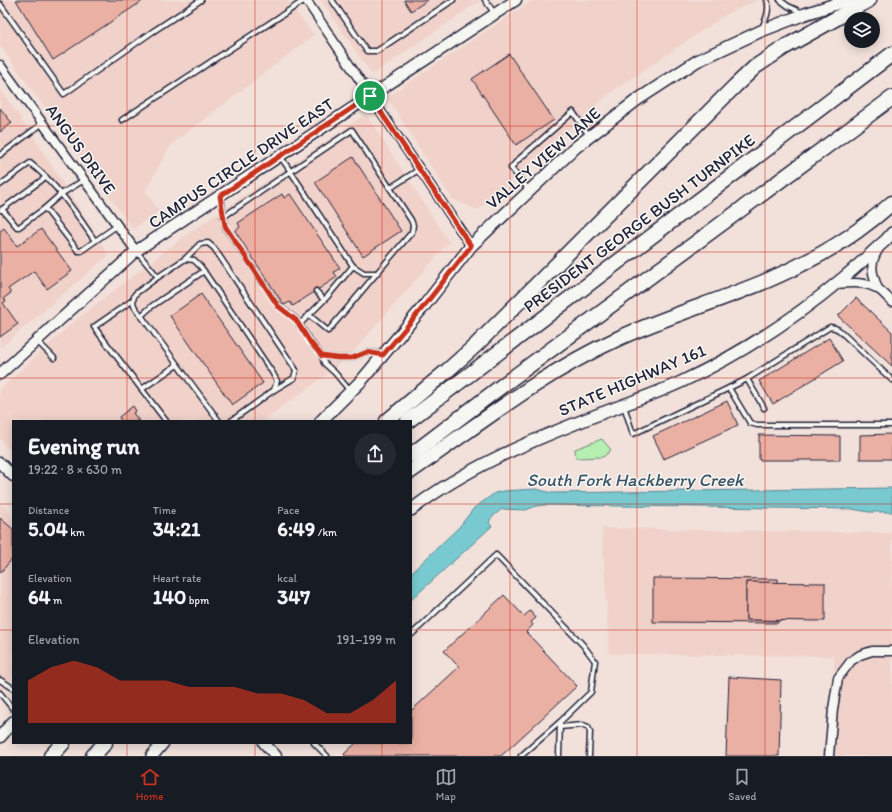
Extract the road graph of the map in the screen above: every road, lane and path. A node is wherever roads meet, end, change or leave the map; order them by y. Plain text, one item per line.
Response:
1 (202, 0) edge
2 (306, 0) edge
3 (332, 0) edge
4 (453, 0) edge
5 (485, 0) edge
6 (516, 0) edge
7 (767, 0) edge
8 (780, 0) edge
9 (848, 0) edge
10 (869, 0) edge
11 (0, 4) edge
12 (495, 14) junction
13 (805, 14) junction
14 (761, 31) junction
15 (892, 54) edge
16 (0, 65) edge
17 (370, 96) junction
18 (892, 98) edge
19 (122, 120) dead end
20 (44, 123) junction
21 (590, 137) junction
22 (0, 155) edge
23 (280, 156) junction
24 (420, 169) junction
25 (291, 172) junction
26 (46, 177) junction
27 (85, 180) junction
28 (0, 184) edge
29 (390, 188) junction
30 (530, 190) junction
31 (61, 194) junction
32 (220, 196) junction
33 (892, 203) edge
34 (45, 208) junction
35 (1, 210) edge
36 (224, 217) junction
37 (118, 226) junction
38 (892, 233) edge
39 (95, 241) junction
40 (471, 246) junction
41 (880, 246) junction
42 (136, 252) junction
43 (185, 259) junction
44 (353, 266) junction
45 (204, 271) junction
46 (377, 274) junction
47 (158, 277) junction
48 (836, 284) junction
49 (878, 289) junction
50 (316, 291) dead end
51 (132, 300) junction
52 (324, 300) junction
53 (892, 302) edge
54 (309, 315) junction
55 (141, 316) junction
56 (299, 325) junction
57 (37, 341) junction
58 (383, 355) junction
59 (322, 356) junction
60 (54, 358) dead end
61 (177, 365) junction
62 (0, 374) edge
63 (747, 379) junction
64 (892, 380) edge
65 (729, 388) junction
66 (142, 389) junction
67 (274, 390) junction
68 (350, 392) junction
69 (623, 405) junction
70 (764, 408) dead end
71 (165, 420) edge
72 (218, 420) edge
73 (232, 420) edge
74 (322, 420) edge
75 (387, 420) edge
76 (409, 420) edge
77 (892, 424) edge
78 (412, 454) edge
79 (0, 463) edge
80 (412, 470) edge
81 (11, 471) edge
82 (412, 509) edge
83 (412, 634) edge
84 (892, 651) edge
85 (0, 680) edge
86 (12, 687) edge
87 (0, 693) edge
88 (12, 708) edge
89 (12, 723) edge
90 (560, 724) junction
91 (0, 737) edge
92 (62, 744) edge
93 (105, 744) edge
94 (162, 744) edge
95 (265, 744) edge
96 (315, 744) edge
97 (51, 756) edge
98 (94, 756) edge
99 (152, 756) edge
100 (276, 756) edge
101 (327, 756) edge
102 (522, 756) edge
103 (559, 756) edge
104 (589, 756) edge
105 (830, 756) edge

1 - 11 lane
2 - 17 street
2 - 19 lane
3 - 4 lane
5 - 12 lane
6 - 12 street, CAMPUS CIRCLE DRIVE EAST
7 - 14 lane
8 - 13 lane
9 - 13 main road, VALLEY VIEW LANE
10 - 75 highway
12 - 17 street, CAMPUS CIRCLE DRIVE EAST
13 - 14 main road, VALLEY VIEW LANE
14 - 21 main road, VALLEY VIEW LANE
15 - 76 highway, PRESIDENT GEORGE BUSH TURNPIKE
16 - 20 street, ANGUS DRIVE
17 - 23 street, CAMPUS CIRCLE DRIVE EAST
17 - 24 street
18 - 78 highway
20 - 22 lane
20 - 27 street, ANGUS DRIVE
21 - 30 main road, VALLEY VIEW LANE
21 - 30 lane
23 - 25 lane
23 - 32 street, CAMPUS CIRCLE DRIVE EAST
24 - 29 lane
24 - 40 street
25 - 29 lane
25 - 36 lane
25 - 44 lane
26 - 28 lane
26 - 31 lane
26 - 35 lane
27 - 31 lane
27 - 37 street, ANGUS DRIVE
29 - 46 lane
30 - 40 main road, VALLEY VIEW LANE
31 - 34 lane
31 - 39 lane
32 - 36 lane
32 - 42 street, CAMPUS CIRCLE DRIVE EAST
33 - 80 highway
34 - 35 lane
34 - 39 lane
36 - 56 lane
37 - 39 lane
37 - 42 street, ANGUS DRIVE
38 - 41 main road, STATE HIGHWAY 161
40 - 58 main road, VALLEY VIEW LANE
41 - 48 main road, STATE HIGHWAY 161
41 - 49 street
42 - 47 lane
42 - 57 street, CAMPUS CIRCLE DRIVE EAST
43 - 45 lane
43 - 47 lane
43 - 67 lane
44 - 46 lane
44 - 52 lane
45 - 55 lane
45 - 67 lane
46 - 54 lane
47 - 51 lane
48 - 49 street
48 - 69 main road, STATE HIGHWAY 161
49 - 53 street
50 - 52 lane
51 - 55 lane
51 - 66 lane
52 - 54 lane
54 - 56 lane
55 - 61 lane
56 - 59 lane
57 - 60 lane
57 - 62 street, CAMPUS CIRCLE DRIVE EAST
58 - 59 lane
58 - 68 main road, VALLEY VIEW LANE
59 - 68 lane
61 - 66 lane
61 - 72 lane
63 - 64 lane
63 - 65 lane
63 - 70 lane
65 - 69 lane
65 - 77 lane
66 - 71 lane
67 - 73 lane
68 - 74 main road, VALLEY VIEW LANE
69 - 82 main road, STATE HIGHWAY 161
79 - 81 street
83 - 90 lane
84 - 105 street
85 - 86 lane
87 - 88 lane
89 - 91 main road
90 - 102 lane
90 - 103 lane
90 - 104 lane
92 - 97 highway
93 - 98 highway
94 - 99 main road
95 - 100 street
96 - 101 lane

